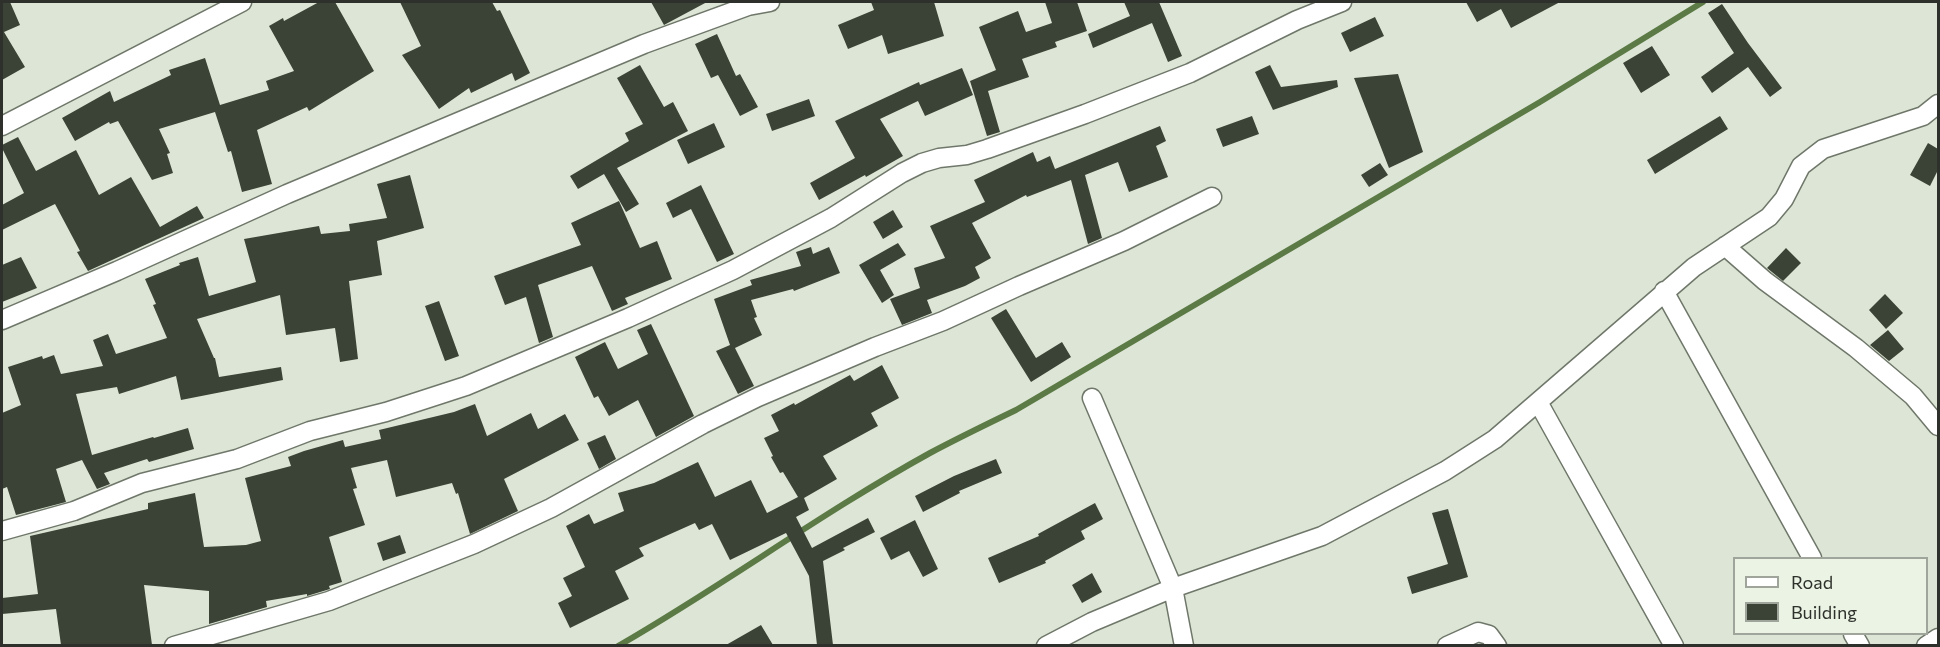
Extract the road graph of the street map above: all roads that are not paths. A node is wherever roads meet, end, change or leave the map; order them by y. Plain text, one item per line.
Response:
1 (242, 2) edge
2 (770, 2) edge
3 (1342, 2) edge
4 (1938, 104) edge
5 (2, 126) edge
6 (1212, 197) dead end
7 (1725, 246) junction
8 (1664, 291) junction
9 (2, 320) edge
10 (1092, 398) dead end
11 (1538, 402) junction
12 (1938, 426) edge
13 (2, 531) edge
14 (1811, 557) edge
15 (1173, 588) junction
16 (1938, 638) edge
17 (174, 645) edge
18 (1046, 645) edge
19 (1184, 645) edge
20 (1447, 645) edge
21 (1497, 645) edge
22 (1674, 645) edge
23 (1926, 645) edge

1 - 5 street
2 - 9 street
3 - 13 street
4 - 7 street
6 - 17 street
7 - 8 street
7 - 12 street
8 - 11 street
8 - 14 street
10 - 15 street
11 - 15 street
11 - 22 street
15 - 18 street
15 - 19 street
16 - 23 street
20 - 21 street

